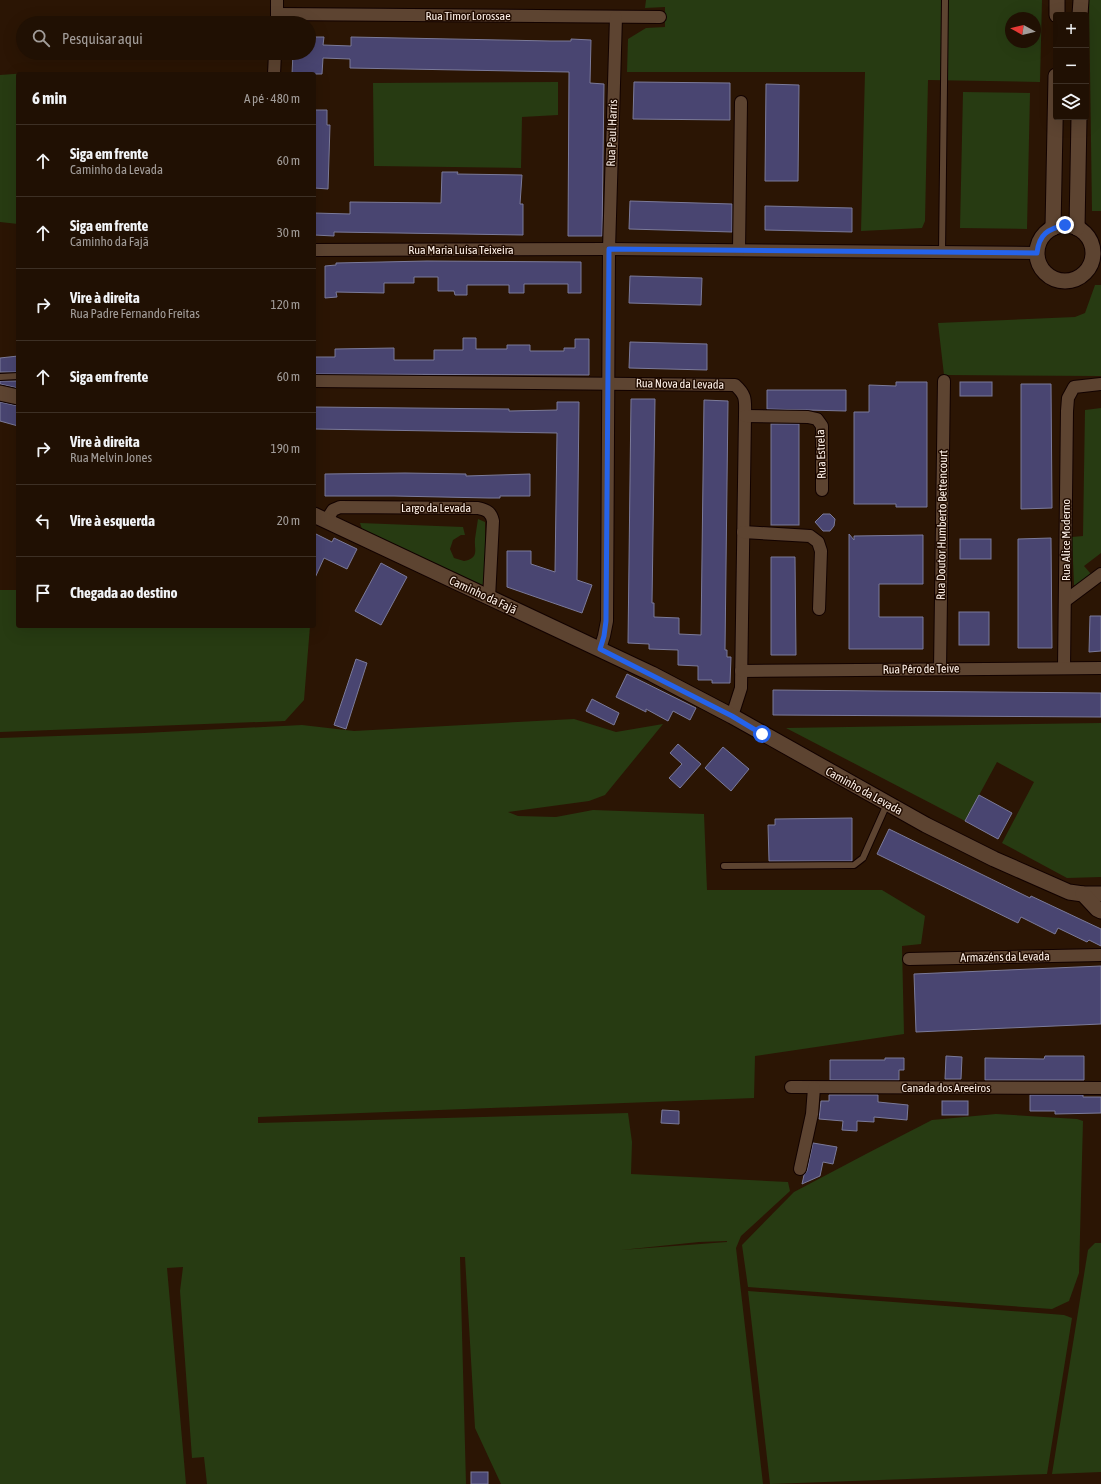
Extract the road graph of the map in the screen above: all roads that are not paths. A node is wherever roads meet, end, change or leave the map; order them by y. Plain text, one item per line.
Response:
1 (277, 0) edge
2 (944, 0) edge
3 (1058, 0) edge
4 (1081, 0) edge
5 (1057, 12) edge
6 (1080, 12) edge
7 (277, 16) edge
8 (616, 17) junction
9 (660, 17) dead end
10 (316, 19) edge
11 (275, 60) edge
12 (274, 72) edge
13 (1056, 84) edge
14 (741, 102) dead end
15 (1079, 120) edge
16 (1053, 228) junction
17 (1077, 228) junction
18 (1095, 239) edge
19 (609, 249) junction
20 (316, 250) edge
21 (739, 250) junction
22 (942, 252) junction
23 (1037, 253) junction
24 (1096, 263) edge
25 (16, 376) edge
26 (0, 377) edge
27 (316, 381) edge
28 (944, 381) dead end
29 (608, 383) junction
30 (1101, 384) edge
31 (0, 394) edge
32 (16, 397) edge
33 (745, 416) junction
34 (822, 490) dead end
35 (320, 518) edge
36 (743, 532) junction
37 (1101, 574) edge
38 (489, 598) junction
39 (1065, 601) junction
40 (819, 609) dead end
41 (600, 649) junction
42 (1064, 668) junction
43 (1101, 668) edge
44 (940, 669) junction
45 (741, 671) junction
46 (652, 674) joint
47 (732, 716) junction
48 (887, 804) junction
49 (724, 866) dead end
50 (1083, 894) junction
51 (1101, 894) edge
52 (1101, 911) edge
53 (1101, 955) edge
54 (910, 959) dead end
55 (791, 1087) dead end
56 (814, 1088) junction
57 (1101, 1088) edge
58 (800, 1169) dead end

1 - 7 street
2 - 22 lane
3 - 5 street
4 - 6 street
8 - 9 street, Rua Timor Lorossae
8 - 10 street, Rua Timor Lorossae
8 - 19 street, Rua Paul Harris
11 - 12 street
13 - 16 street
14 - 21 street
15 - 17 street
16 - 17 street
16 - 23 street
17 - 18 street
18 - 24 street
19 - 20 street, Rua Maria Luísa Teixeira
19 - 21 street, Rua Maria Luísa Teixeira
19 - 29 street, Rua Paul Harris
21 - 22 street, Rua Maria Luísa Teixeira
22 - 23 street, Rua Maria Luísa Teixeira
23 - 24 street
25 - 26 lane
27 - 29 street, Rua Nova da Levada
28 - 44 street, Rua Doutor Humberto Bettencourt
29 - 33 street, Rua Nova da Levada
29 - 41 street, Rua Paul Harris
30 - 39 street, Rua Alice Moderno
31 - 32 street
33 - 34 street, Rua Estrela
33 - 36 street, Rua Nova da Levada
35 - 38 street, Caminho da Fajã
35 - 38 street, Largo da Levada
36 - 40 street
36 - 45 street, Rua Nova da Levada
37 - 39 street
38 - 41 street, Caminho da Fajã
39 - 42 street, Rua Alice Moderno
41 - 46 street, Caminho da Fajã
42 - 43 street, Rua Pêro de Teive
42 - 44 street, Rua Pêro de Teive
44 - 45 street, Rua Pêro de Teive
45 - 47 street, Rua Nova da Levada
46 - 47 street, Caminho da Levada
47 - 48 street, Caminho da Levada
48 - 49 lane
48 - 50 street, Caminho da Levada
50 - 51 street, Caminho da Levada
50 - 52 street
53 - 54 street, Armazéns da Levada
55 - 56 street, Canada dos Areeiros
56 - 57 street, Canada dos Areeiros
56 - 58 street

